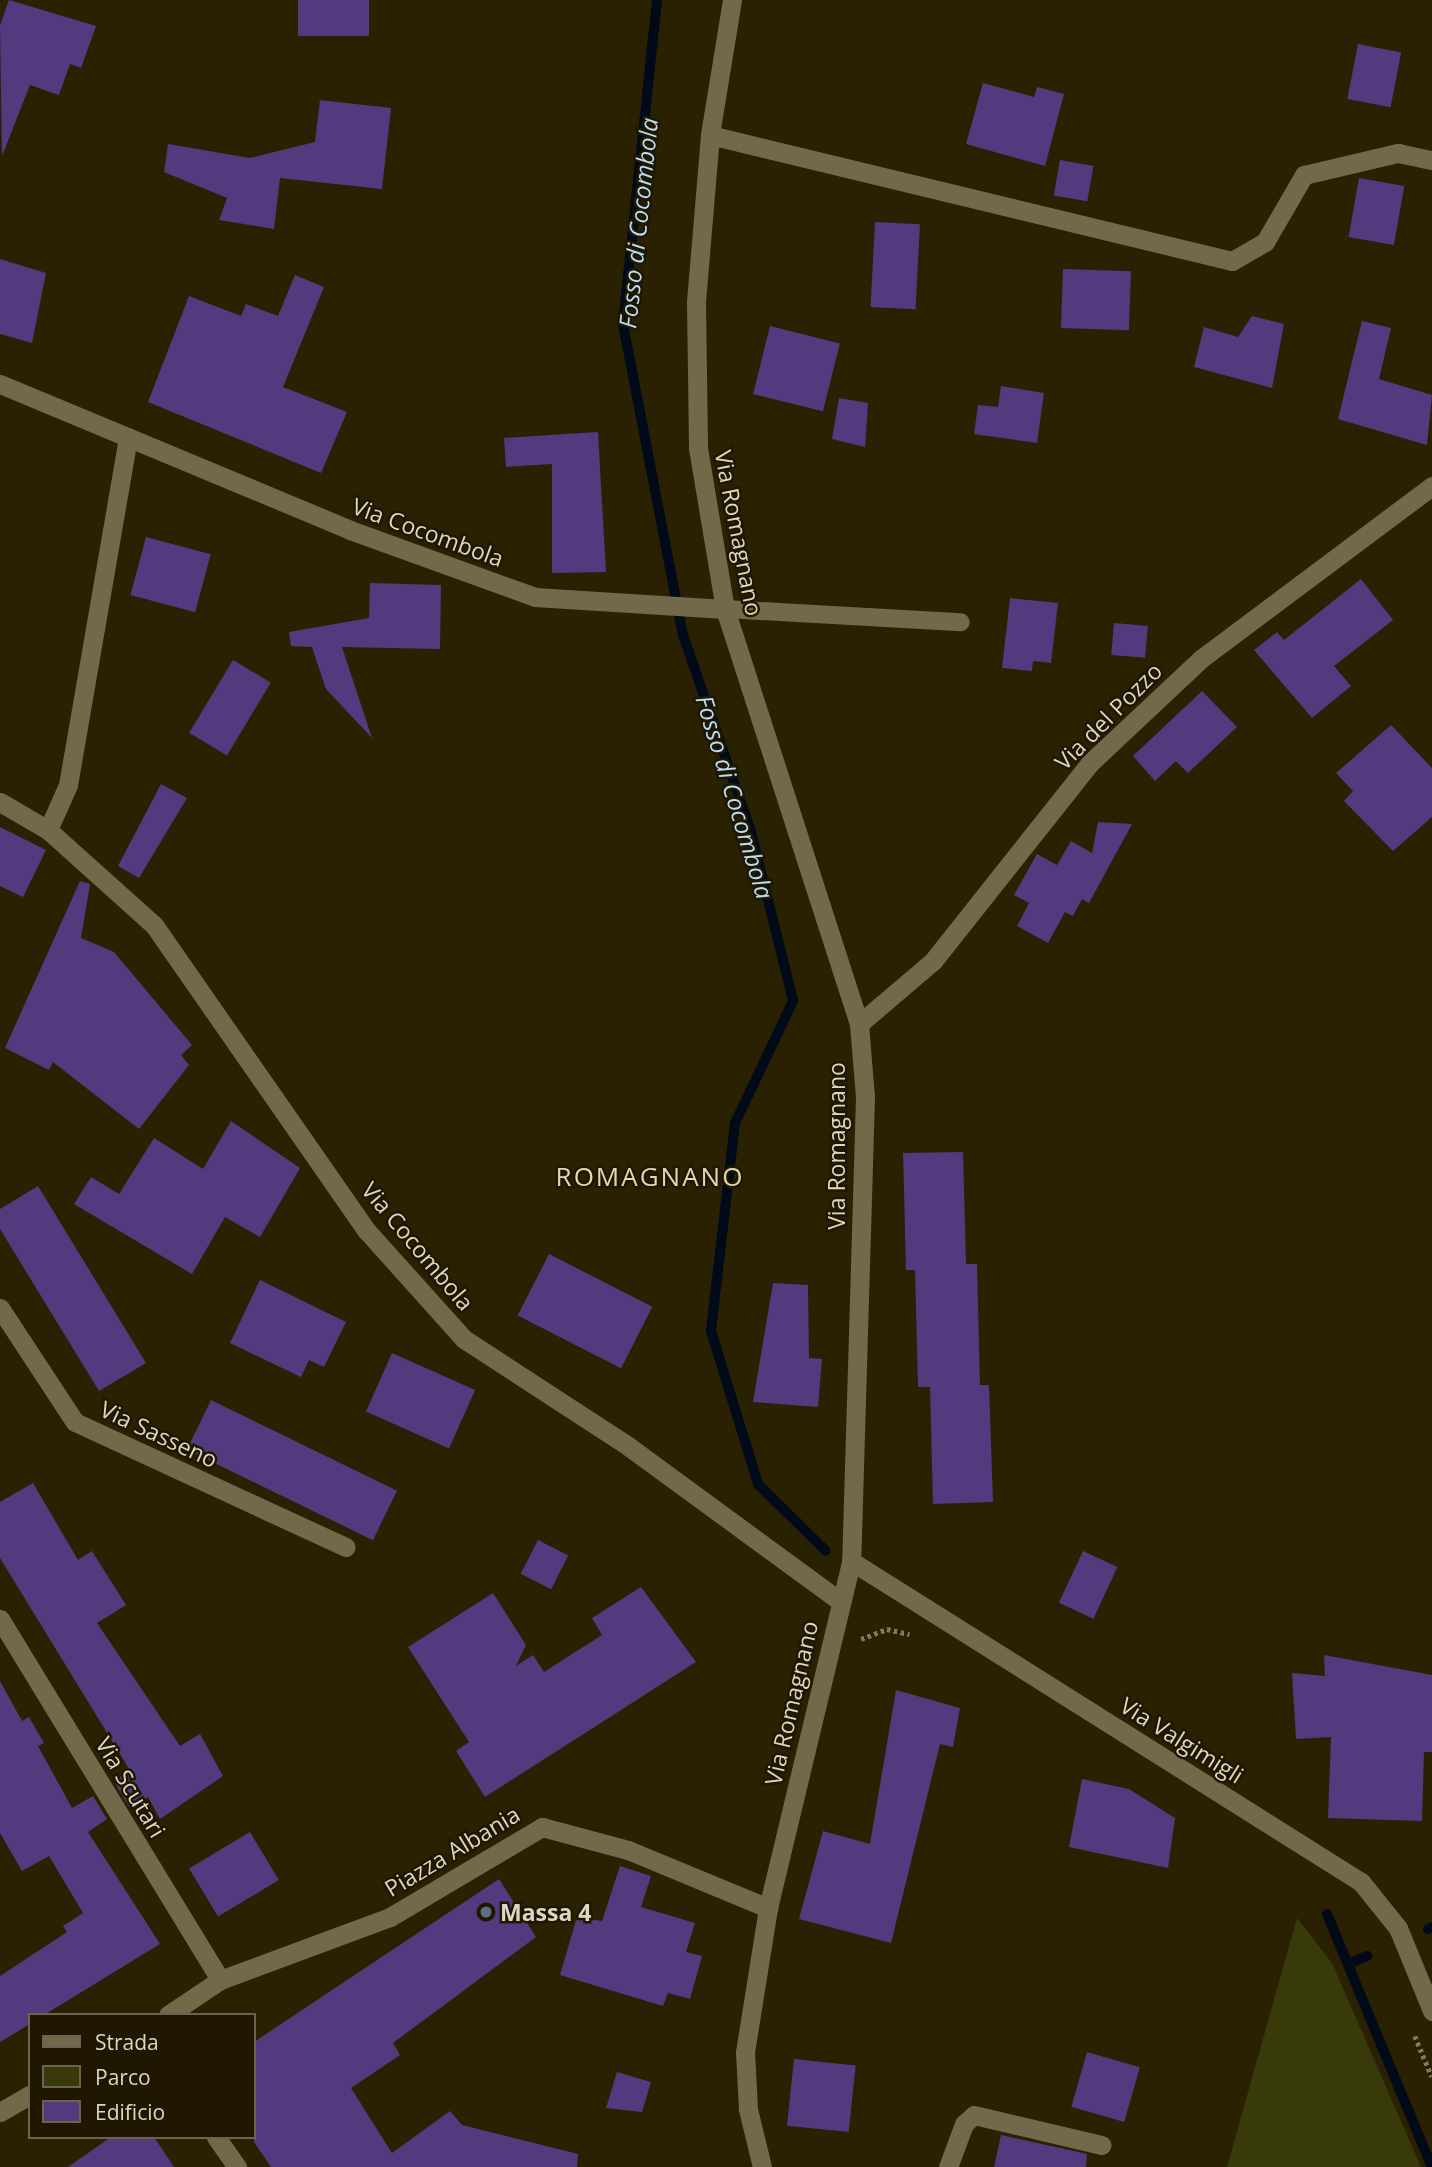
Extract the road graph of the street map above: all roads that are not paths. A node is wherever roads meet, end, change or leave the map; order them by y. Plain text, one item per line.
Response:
1 (732, 0) edge
2 (710, 135) junction
3 (1432, 160) edge
4 (0, 384) edge
5 (128, 437) junction
6 (1432, 486) edge
7 (726, 609) junction
8 (961, 622) dead end
9 (0, 802) edge
10 (48, 830) junction
11 (859, 1024) junction
12 (0, 1308) edge
13 (346, 1547) dead end
14 (851, 1561) junction
15 (841, 1602) junction
16 (0, 1619) edge
17 (768, 1908) junction
18 (220, 1980) junction
19 (1432, 2011) edge
20 (171, 2013) edge
21 (28, 2096) edge
22 (0, 2112) edge
23 (217, 2139) edge
24 (1102, 2145) dead end
25 (237, 2167) edge
26 (762, 2167) edge
27 (948, 2167) edge

1 - 2 street, Via Romagnano
2 - 3 street
2 - 7 street, Via Romagnano
4 - 5 street, Via Cocombola
5 - 7 street, Via Cocombola
5 - 10 street
6 - 11 street, Via del Pozzo
7 - 8 lane
7 - 11 street, Via Romagnano
9 - 10 street, Via Cocombola
10 - 15 street, Via Cocombola
11 - 14 street, Via Romagnano
12 - 13 street, Via Sasseno
14 - 15 street, Via Romagnano
14 - 19 street, Via Valgimigli
15 - 17 street, Via Romagnano
16 - 18 street, Via Scutari
17 - 18 street, Piazza Albania
17 - 26 street, Via Romagnano
18 - 20 street, Piazza Albania
21 - 22 street
23 - 25 street
24 - 27 street

